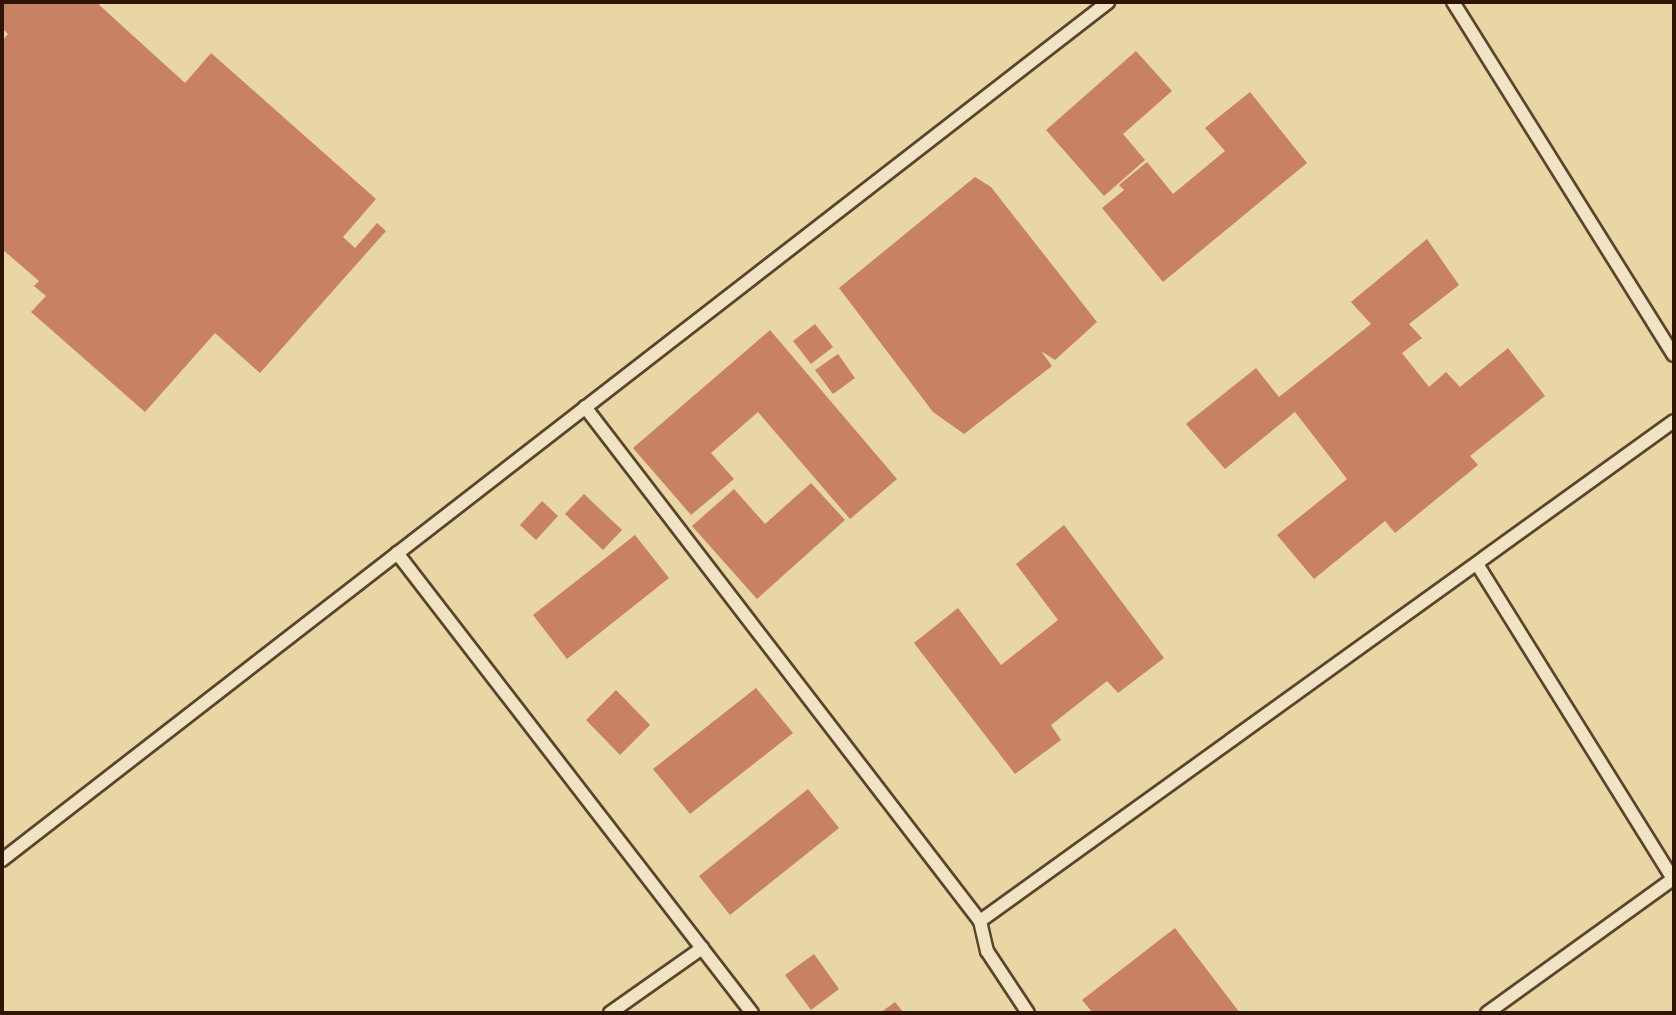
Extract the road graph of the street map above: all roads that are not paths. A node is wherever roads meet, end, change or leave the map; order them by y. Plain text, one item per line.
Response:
1 (1108, 2) edge
2 (1453, 2) edge
3 (1674, 355) edge
4 (585, 407) junction
5 (1674, 421) edge
6 (397, 553) junction
7 (1476, 565) junction
8 (2, 860) edge
9 (1673, 880) edge
10 (980, 921) junction
11 (702, 948) junction
12 (610, 1013) edge
13 (752, 1013) edge
14 (1028, 1013) edge
15 (1487, 1013) edge

1 - 4 lane
2 - 3 lane
4 - 6 lane
4 - 10 lane
5 - 7 lane
6 - 8 lane
6 - 11 lane
7 - 9 lane
7 - 10 lane
9 - 15 lane
10 - 14 lane
11 - 12 lane
11 - 13 lane

